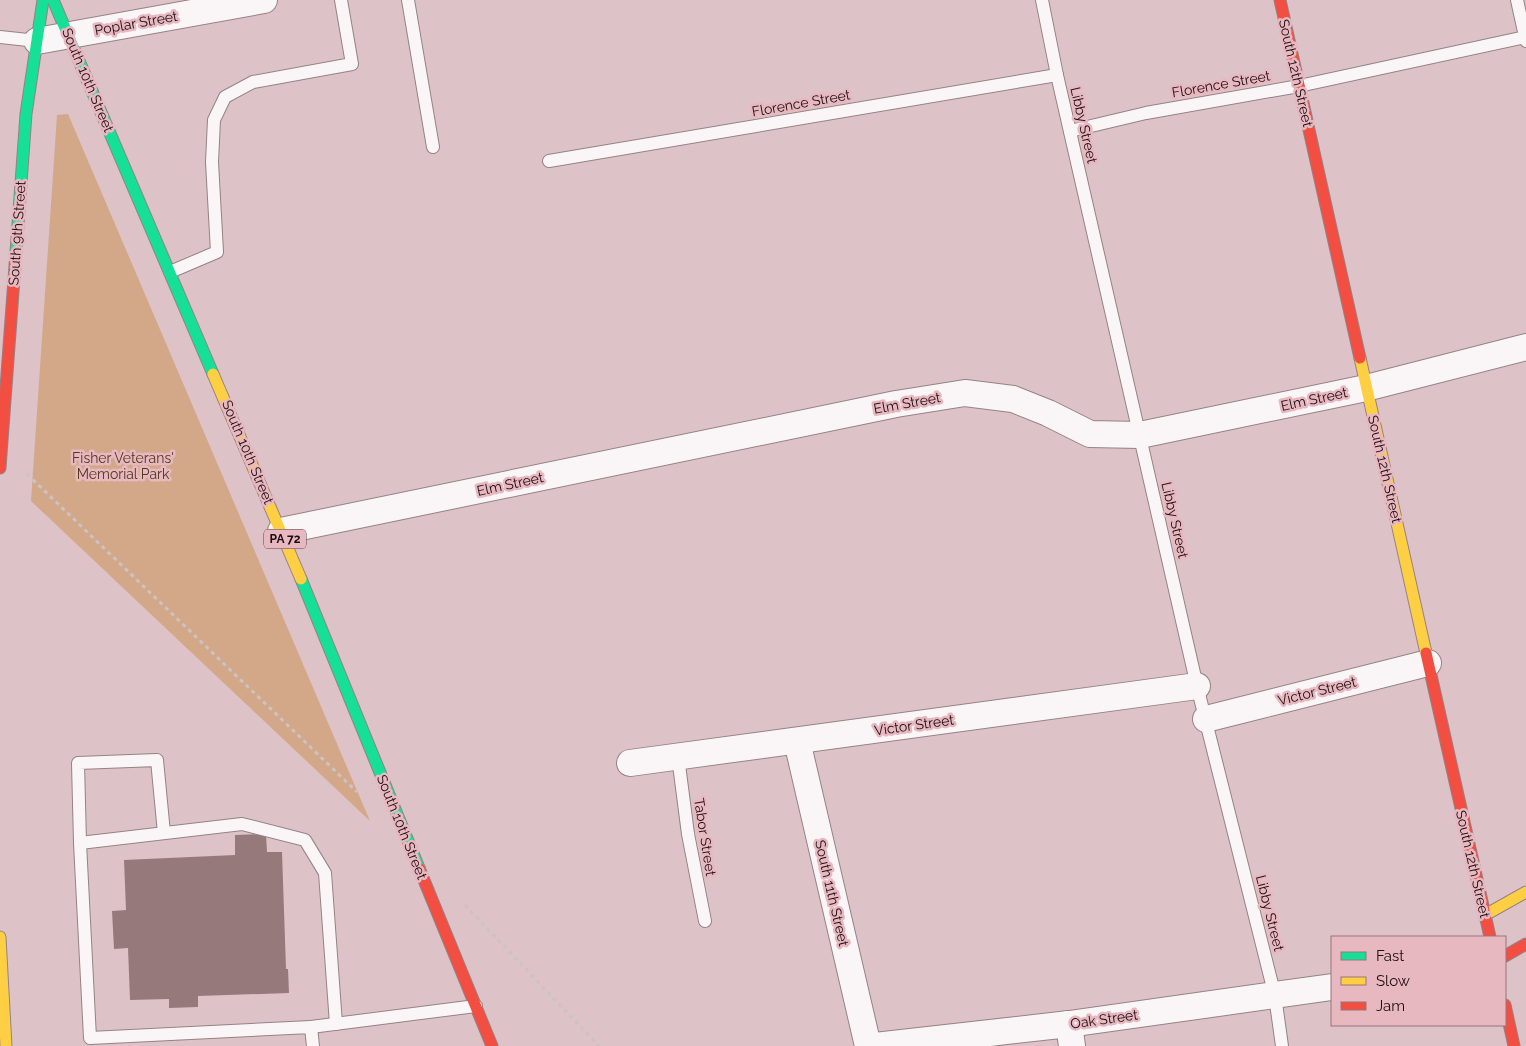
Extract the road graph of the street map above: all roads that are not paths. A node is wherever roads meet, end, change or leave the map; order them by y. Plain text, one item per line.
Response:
1 (43, 0) edge
2 (53, 0) edge
3 (264, 0) edge
4 (341, 0) edge
5 (408, 0) edge
6 (1042, 0) edge
7 (1280, 0) edge
8 (1517, 0) edge
9 (206, 5) edge
10 (70, 35) junction
11 (0, 37) edge
12 (1526, 39) edge
13 (37, 41) junction
14 (1057, 75) junction
15 (1299, 86) junction
16 (1070, 131) junction
17 (433, 147) dead end
18 (549, 162) dead end
19 (170, 272) junction
20 (1526, 346) edge
21 (1366, 388) junction
22 (1140, 435) junction
23 (0, 468) edge
24 (281, 531) junction
25 (1428, 663) junction
26 (1197, 686) junction
27 (1206, 719) junction
28 (797, 741) junction
29 (678, 757) junction
30 (630, 764) dead end
31 (164, 833) junction
32 (80, 843) junction
33 (1526, 892) edge
34 (1485, 915) junction
35 (705, 921) dead end
36 (1490, 936) edge
37 (0, 937) edge
38 (1526, 944) edge
39 (1506, 955) edge
40 (1331, 987) edge
41 (1275, 996) junction
42 (476, 1006) junction
43 (1506, 1010) edge
44 (336, 1024) junction
45 (311, 1027) junction
46 (1071, 1035) edge
47 (6, 1046) edge
48 (313, 1046) edge
49 (492, 1046) edge
50 (868, 1046) edge
51 (876, 1046) edge
52 (1282, 1046) edge
53 (1514, 1046) edge

1 - 13 main road, South 9th Street
2 - 10 main road, South 10th Street / PA 72
3 - 9 street, Poplar Street
4 - 19 lane
5 - 17 lane
6 - 14 lane, Libby Street
7 - 15 main road, South 12th Street
8 - 12 lane
9 - 10 street, Poplar Street
10 - 13 street, Poplar Street
10 - 19 main road, South 10th Street / PA 72
11 - 13 lane
12 - 15 lane, Florence Street
13 - 23 main road, South 9th Street
14 - 16 lane, Libby Street
14 - 18 lane, Florence Street
15 - 16 lane, Florence Street
15 - 21 main road, South 12th Street
16 - 22 lane, Libby Street
19 - 24 main road, South 10th Street / PA 72
20 - 21 street, Elm Street
21 - 22 street, Elm Street
21 - 25 main road, South 12th Street
22 - 24 street, Elm Street
22 - 26 lane, Libby Street
24 - 42 main road, South 10th Street / PA 72
25 - 27 street, Victor Street
25 - 34 main road, South 12th Street
26 - 27 lane, Libby Street
26 - 28 street, Victor Street
27 - 41 lane, Libby Street
28 - 29 street, Victor Street
28 - 50 street, South 11th Street
29 - 30 street, Victor Street
29 - 35 lane, Tabor Street
31 - 32 lane
31 - 32 lane
31 - 44 lane
32 - 45 lane
33 - 34 main road
34 - 36 main road, South 12th Street
37 - 47 main road
38 - 39 main road
40 - 41 street, Oak Street
41 - 46 street, Oak Street
41 - 52 lane, Libby Street
42 - 44 lane
42 - 49 main road, South 10th Street / PA 72
43 - 53 main road
44 - 45 lane
45 - 48 lane
46 - 51 street, Oak Street

